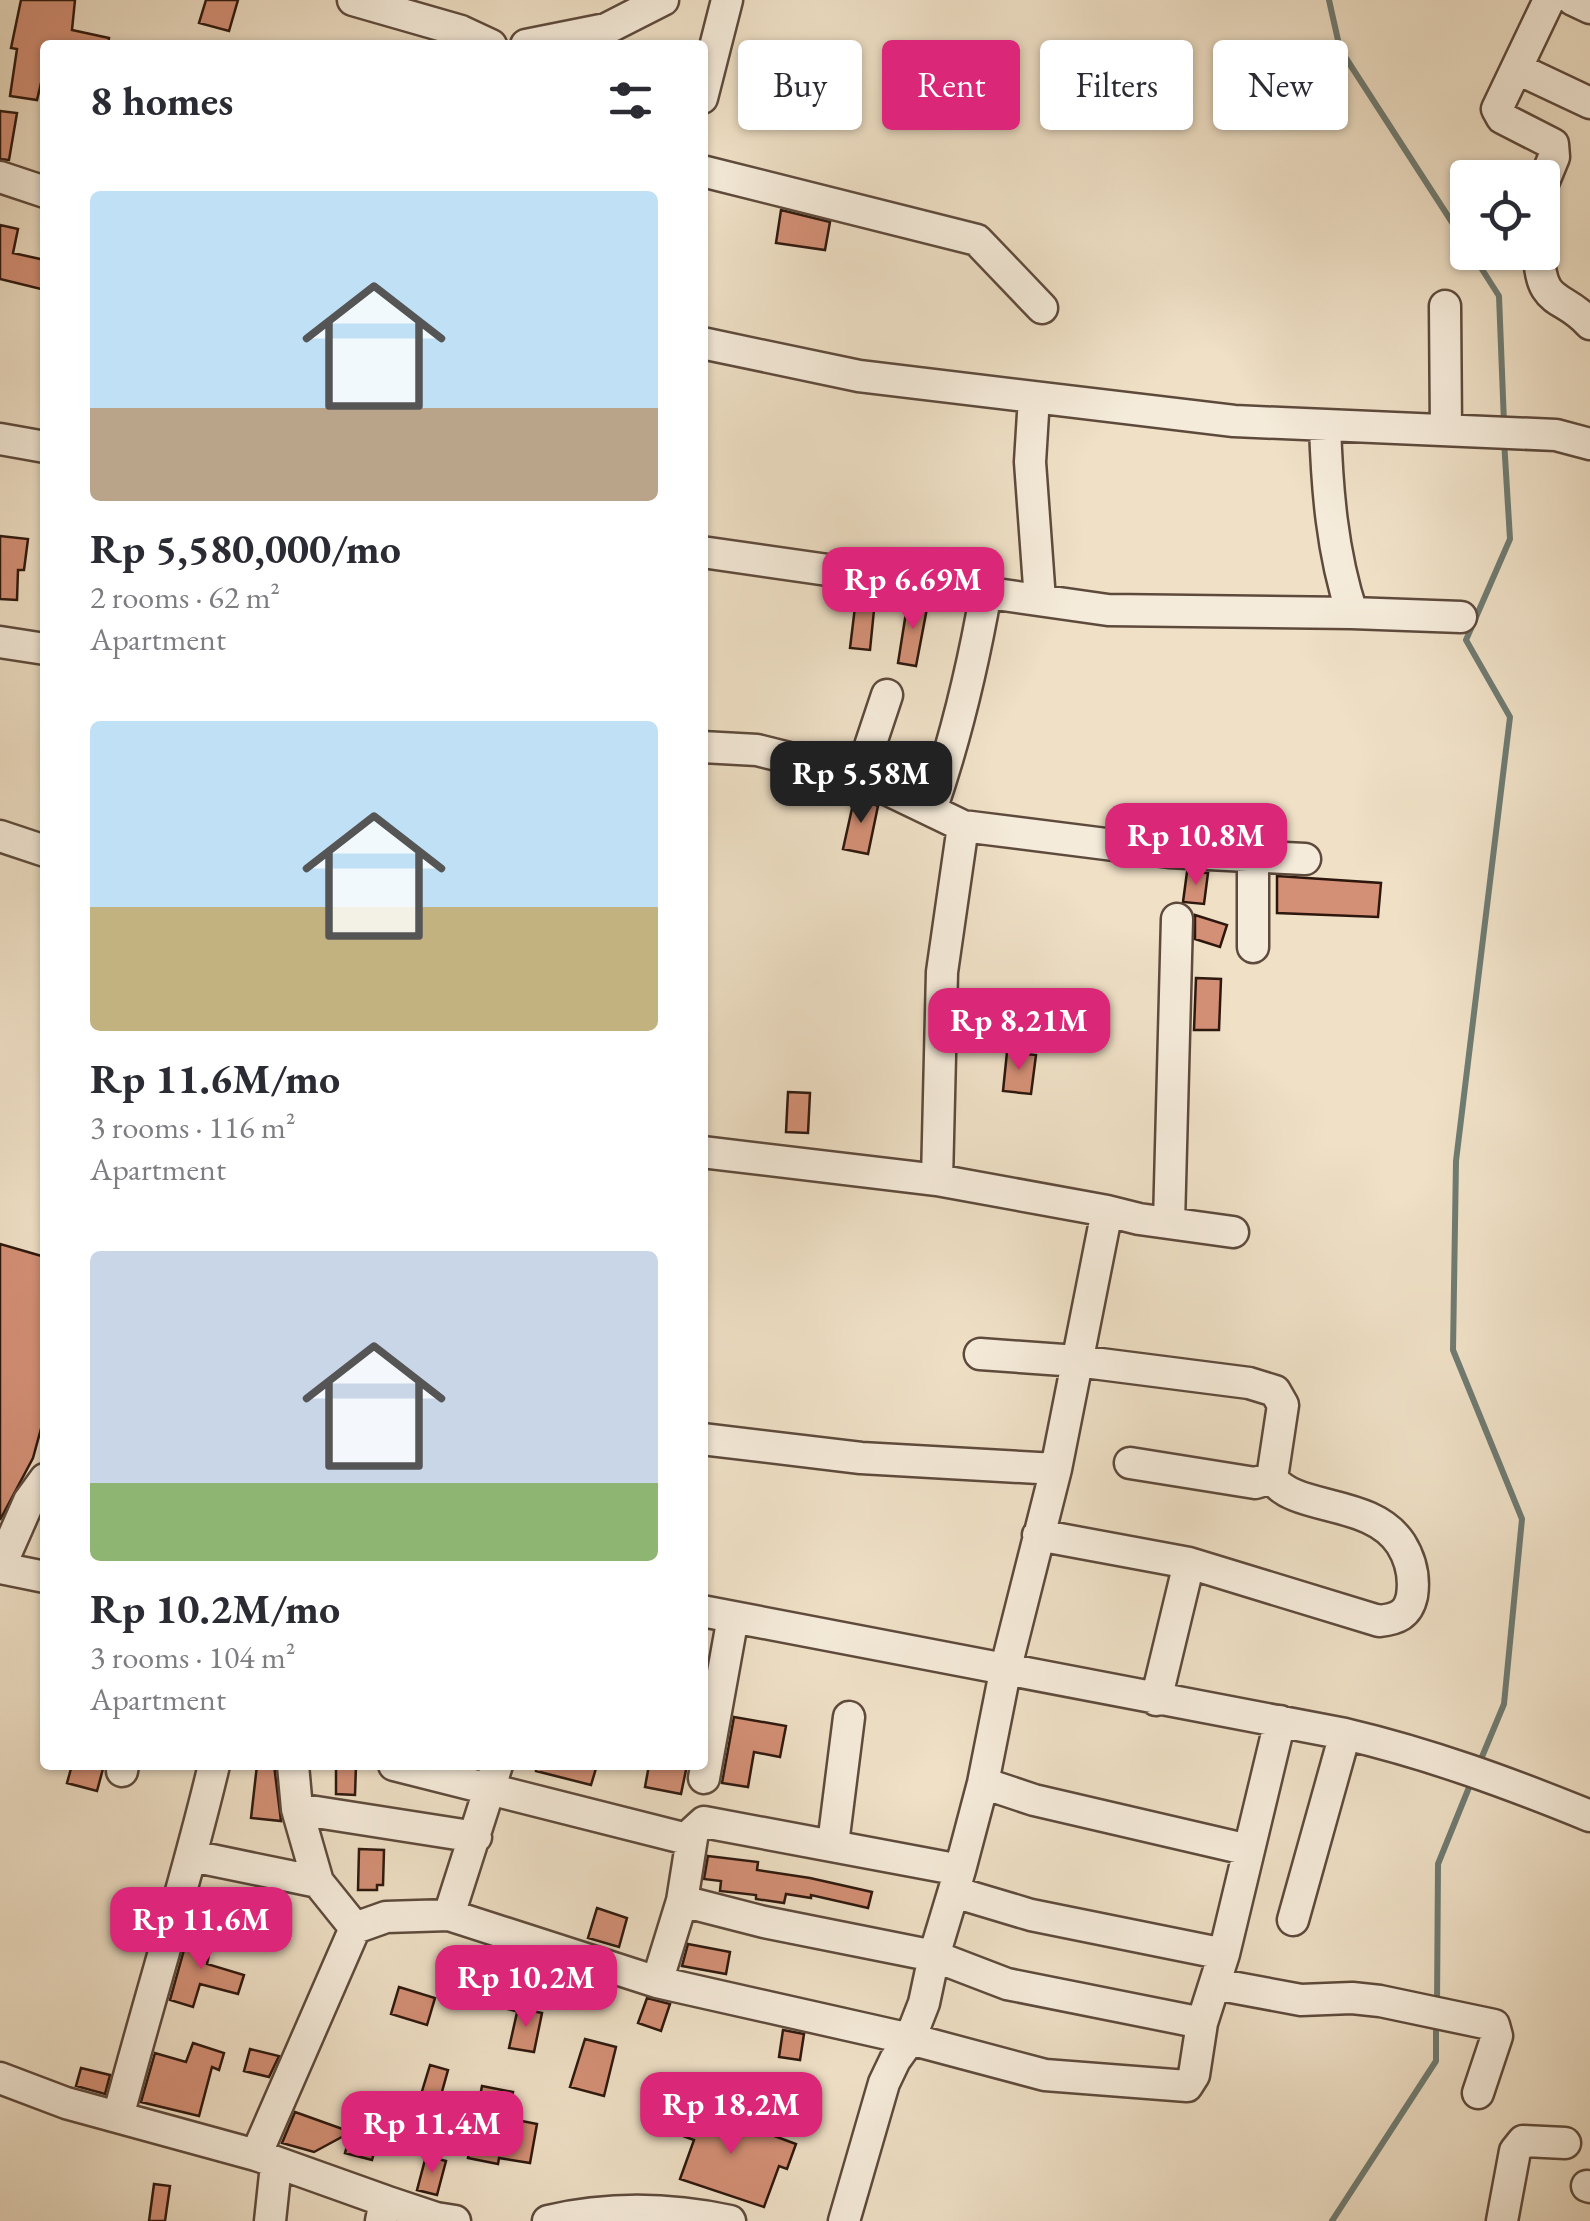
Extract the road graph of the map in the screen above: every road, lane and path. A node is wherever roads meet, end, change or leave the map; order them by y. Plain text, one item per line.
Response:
1 (354, 0) edge
2 (663, 0) edge
3 (727, 0) edge
4 (1550, 0) edge
5 (1573, 0) edge
6 (1590, 8) edge
7 (480, 40) edge
8 (553, 40) edge
9 (1518, 68) junction
10 (708, 74) edge
11 (1590, 103) edge
12 (1553, 160) edge
13 (708, 173) edge
14 (0, 178) edge
15 (40, 190) edge
16 (1540, 270) edge
17 (1446, 306) dead end
18 (1042, 308) dead end
19 (1590, 324) edge
20 (708, 344) edge
21 (1034, 397) junction
22 (1326, 425) junction
23 (1459, 431) junction
24 (1589, 432) edge
25 (0, 439) edge
26 (40, 446) edge
27 (708, 553) edge
28 (986, 592) junction
29 (1040, 600) junction
30 (1352, 613) junction
31 (1461, 618) dead end
32 (0, 642) edge
33 (40, 648) edge
34 (887, 695) dead end
35 (708, 747) edge
36 (860, 776) junction
37 (931, 810) junction
38 (963, 826) junction
39 (0, 836) edge
40 (40, 848) edge
41 (1253, 856) junction
42 (1305, 859) dead end
43 (1178, 919) dead end
44 (1253, 947) dead end
45 (708, 1153) edge
46 (937, 1180) junction
47 (1107, 1211) junction
48 (1169, 1223) junction
49 (1233, 1232) dead end
50 (980, 1354) dead end
51 (1077, 1360) junction
52 (708, 1440) edge
53 (1130, 1463) dead end
54 (1056, 1468) junction
55 (1272, 1478) junction
56 (40, 1487) edge
57 (1038, 1535) junction
58 (1189, 1563) junction
59 (0, 1568) edge
60 (40, 1576) edge
61 (718, 1614) edge
62 (1006, 1668) junction
63 (1156, 1700) junction
64 (850, 1718) dead end
65 (1280, 1721) junction
66 (708, 1731) edge
67 (1345, 1734) junction
68 (213, 1770) edge
69 (294, 1770) edge
70 (436, 1770) edge
71 (705, 1770) edge
72 (495, 1777) edge
73 (704, 1778) dead end
74 (983, 1783) junction
75 (297, 1809) junction
76 (1590, 1816) edge
77 (476, 1838) junction
78 (691, 1840) junction
79 (833, 1844) junction
80 (1250, 1850) junction
81 (192, 1856) junction
82 (957, 1881) junction
83 (318, 1882) junction
84 (682, 1900) junction
85 (450, 1915) junction
86 (1292, 1920) dead end
87 (354, 1928) junction
88 (934, 1956) junction
89 (1219, 1969) junction
90 (657, 1982) junction
91 (1202, 2023) junction
92 (910, 2039) junction
93 (0, 2078) edge
94 (1478, 2093) dead end
95 (118, 2116) junction
96 (1565, 2143) dead end
97 (266, 2160) junction
98 (383, 2211) edge
99 (270, 2221) edge
100 (455, 2221) edge
101 (548, 2221) edge
102 (730, 2221) edge
103 (844, 2221) edge
104 (1502, 2221) edge

1 - 7 street
2 - 8 street
3 - 10 street
4 - 9 street
5 - 6 street
9 - 11 street
9 - 12 street
13 - 18 street
14 - 15 street
16 - 19 street
17 - 23 street
20 - 21 street
21 - 22 street
21 - 29 street
22 - 23 street
22 - 30 street
23 - 24 street
25 - 26 street
27 - 28 street
28 - 29 street
28 - 37 street
29 - 30 street
30 - 31 street
32 - 33 street
34 - 36 street
35 - 36 street
36 - 37 street
37 - 38 street
38 - 41 street
38 - 46 street
39 - 40 street
41 - 42 street
41 - 44 street
43 - 48 street
45 - 46 street
46 - 47 street
47 - 48 street
47 - 51 street
48 - 49 street
50 - 51 street
51 - 54 street
51 - 55 street
52 - 54 street
53 - 55 street
54 - 57 street
55 - 58 street
56 - 59 street
57 - 58 street
57 - 62 street
58 - 63 street
59 - 60 street
61 - 62 street
61 - 66 street
62 - 63 street
62 - 74 street
63 - 65 street
64 - 79 street
65 - 67 street
65 - 80 street
67 - 76 street
67 - 86 street
68 - 81 street
69 - 75 street
70 - 72 street
71 - 73 street
72 - 77 street
72 - 78 street
74 - 80 street
74 - 82 street
75 - 77 street
75 - 83 street
77 - 85 street
78 - 79 street
78 - 84 street
79 - 82 street
80 - 89 street
81 - 83 street
81 - 95 street
82 - 88 street
82 - 89 street
83 - 87 street
84 - 88 street
84 - 90 street
85 - 87 street
85 - 90 street
87 - 97 street
88 - 91 street
88 - 92 street
89 - 91 street
89 - 94 street
90 - 92 street
91 - 92 street
92 - 103 street
93 - 95 street
95 - 97 street
96 - 104 street
97 - 98 street
97 - 99 street
98 - 100 street
101 - 102 street

